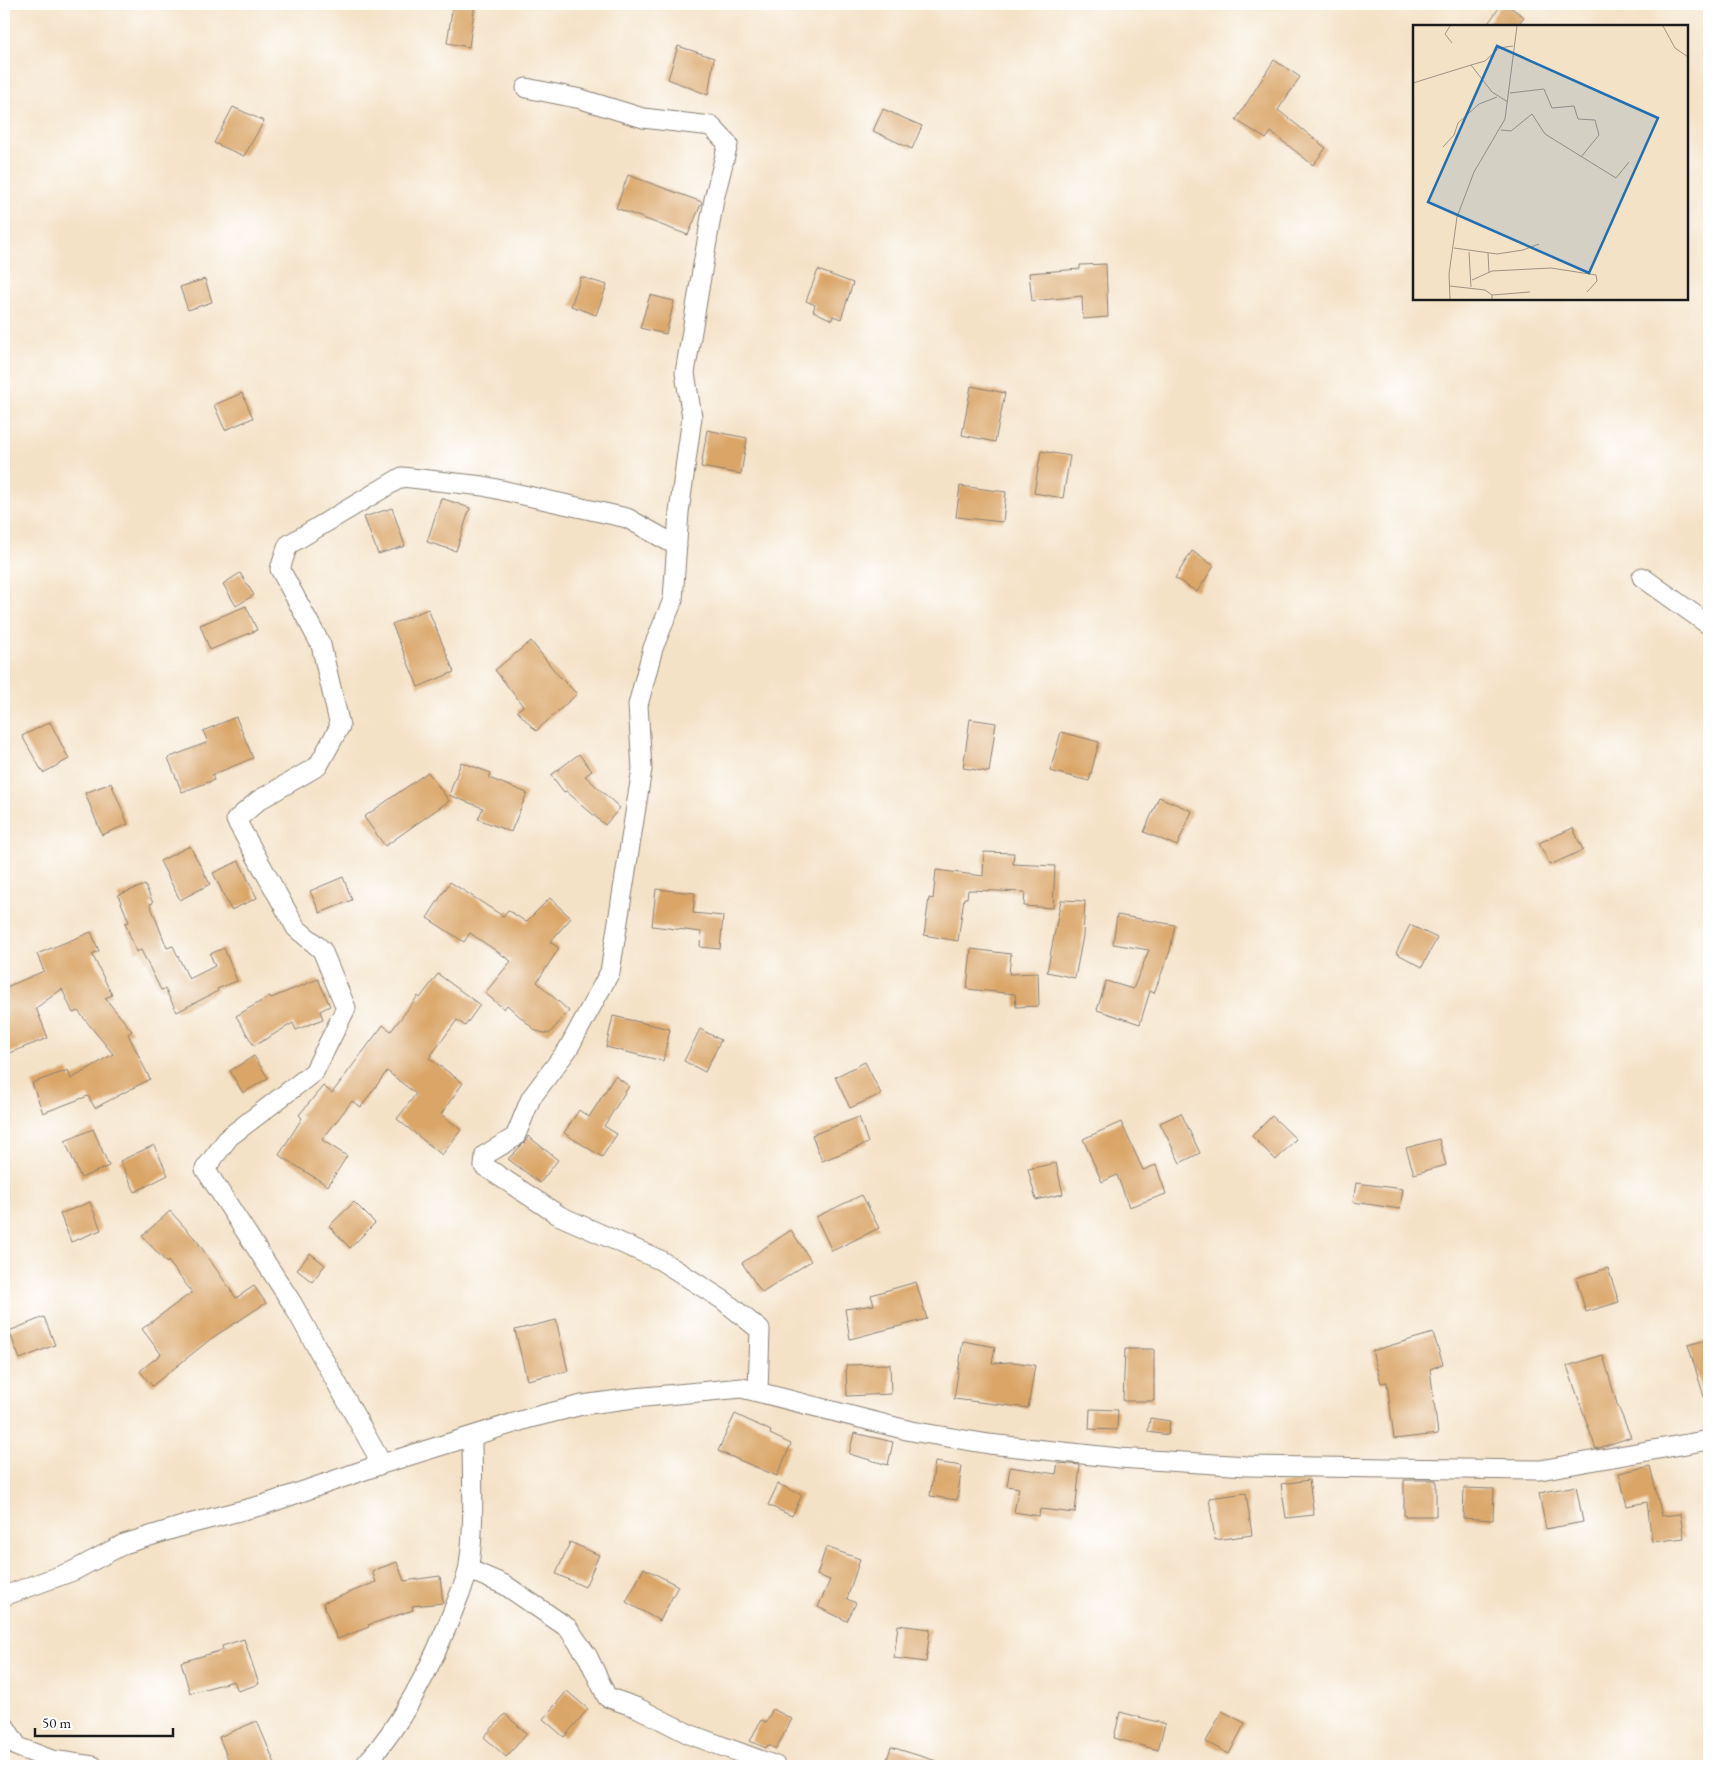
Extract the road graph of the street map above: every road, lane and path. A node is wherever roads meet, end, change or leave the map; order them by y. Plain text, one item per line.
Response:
1 (526, 88) dead end
2 (677, 546) junction
3 (1642, 577) dead end
4 (1709, 625) edge
5 (758, 1391) junction
6 (472, 1436) junction
7 (1709, 1440) edge
8 (382, 1464) junction
9 (469, 1567) junction
10 (4, 1596) edge
11 (4, 1725) edge
12 (93, 1766) edge
13 (364, 1766) edge
14 (776, 1766) edge

1 - 2 street
2 - 5 street
2 - 8 street
3 - 4 street
5 - 6 street
5 - 7 street
6 - 8 street
6 - 9 street
8 - 10 street
9 - 13 street
9 - 14 street
11 - 12 street

